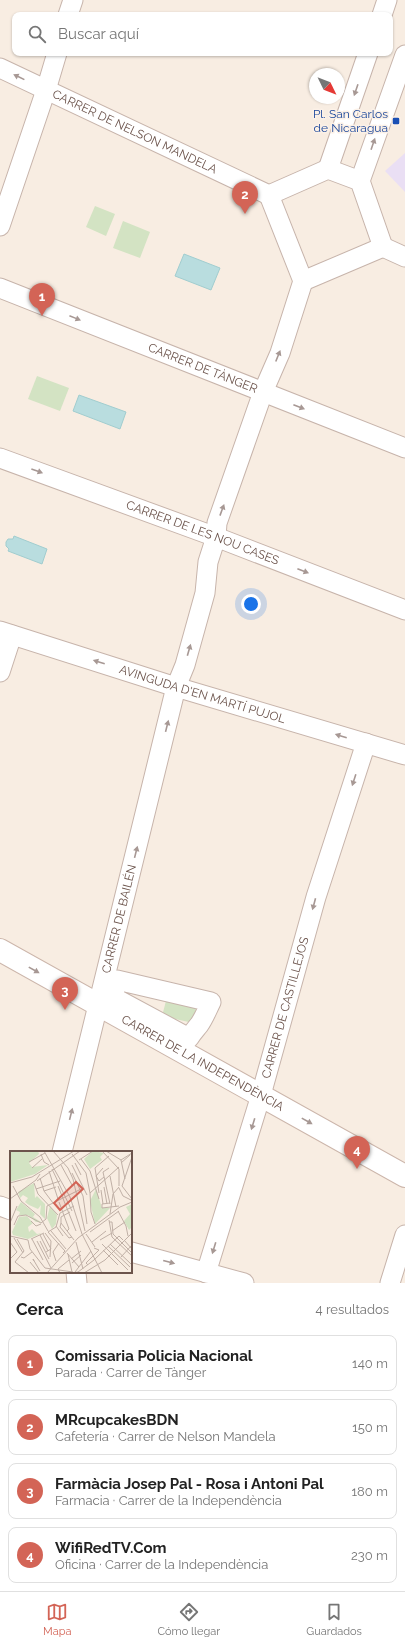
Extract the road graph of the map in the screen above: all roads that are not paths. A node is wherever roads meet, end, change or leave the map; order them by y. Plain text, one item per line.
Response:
1 (73, 0) edge
2 (387, 0) edge
3 (69, 12) edge
4 (383, 12) edge
5 (405, 55) edge
6 (56, 56) edge
7 (367, 56) edge
8 (0, 68) edge
9 (46, 90) junction
10 (328, 169) junction
11 (360, 181) junction
12 (269, 195) junction
13 (0, 226) edge
14 (383, 247) junction
15 (405, 257) edge
16 (303, 281) junction
17 (0, 288) edge
18 (263, 392) junction
19 (405, 448) edge
20 (0, 458) edge
21 (216, 537) junction
22 (405, 610) edge
23 (6, 633) edge
24 (0, 672) edge
25 (176, 686) junction
26 (366, 743) junction
27 (405, 755) edge
28 (0, 950) edge
29 (117, 980) joint
30 (98, 1005) junction
31 (261, 1095) junction
32 (62, 1151) edge
33 (405, 1176) edge
34 (0, 1206) edge
35 (10, 1210) edge
36 (405, 1235) edge
37 (132, 1252) edge
38 (206, 1272) junction
39 (76, 1273) edge
40 (77, 1283) edge
41 (244, 1283) edge
42 (390, 1283) edge

1 - 3 street
2 - 4 street
11 -> 5 street
6 - 9 street
7 -> 10 street
9 -> 8 street, CARRER DE NELSON MANDELA
9 - 12 street, CARRER DE NELSON MANDELA
9 - 13 street
10 - 11 street
10 - 12 street
11 - 14 street
12 - 16 street
14 - 15 street
14 - 16 street
18 -> 16 street, CARRER DE BAILÉN
17 -> 18 street, CARRER DE TÀNGER
18 -> 19 street, CARRER DE TÀNGER
21 -> 18 street, CARRER DE BAILÉN
20 -> 21 street, CARRER DE LES NOU CASES
21 -> 22 street, CARRER DE LES NOU CASES
25 -> 21 street, CARRER DE BAILÉN
23 - 24 street
25 -> 23 street, AVINGUDA D'EN MARTÍ PUJOL
26 -> 25 street, AVINGUDA D'EN MARTÍ PUJOL
30 -> 25 street, CARRER DE BAILÉN
26 - 27 street, AVINGUDA D'EN MARTÍ PUJOL
26 -> 31 street, CARRER DE CASTILLEJOS
28 -> 30 street, CARRER DE LA INDEPENDÈNCIA
29 - 29 street
30 - 31 street, CARRER DE LA INDEPENDÈNCIA
32 -> 30 street, CARRER DE BAILÉN
31 -> 33 street, CARRER DE LA INDEPENDÈNCIA
31 -> 38 street, CARRER DE CASTILLEJOS
34 - 35 street
36 - 42 street
37 -> 38 street
38 - 41 street
39 - 40 street

